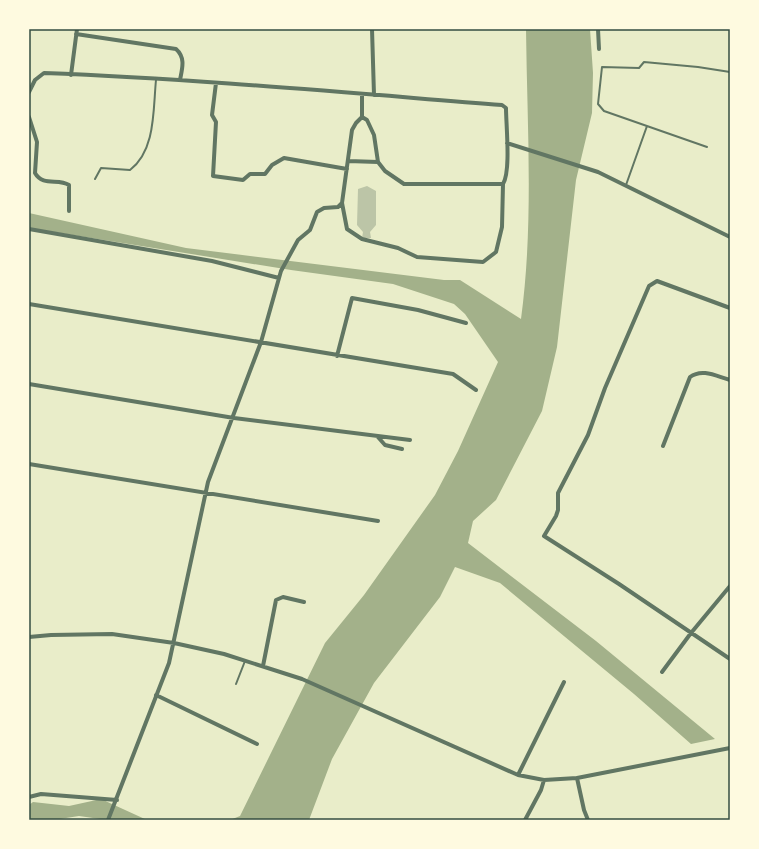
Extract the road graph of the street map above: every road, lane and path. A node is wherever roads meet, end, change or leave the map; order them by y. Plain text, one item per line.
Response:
1 (77, 29) edge
2 (372, 29) edge
3 (598, 29) edge
4 (76, 34) junction
5 (599, 49) dead end
6 (730, 72) edge
7 (71, 74) junction
8 (156, 79) junction
9 (180, 80) junction
10 (216, 83) junction
11 (29, 92) edge
12 (362, 94) junction
13 (374, 95) junction
14 (29, 117) edge
15 (362, 117) junction
16 (646, 126) junction
17 (507, 143) junction
18 (707, 147) dead end
19 (348, 161) junction
20 (378, 162) junction
21 (347, 169) junction
22 (95, 179) dead end
23 (502, 184) junction
24 (626, 186) junction
25 (342, 203) junction
26 (69, 211) dead end
27 (29, 229) edge
28 (730, 237) edge
29 (279, 278) junction
30 (29, 304) edge
31 (730, 308) edge
32 (466, 323) dead end
33 (261, 342) junction
34 (337, 356) junction
35 (730, 380) edge
36 (29, 384) edge
37 (476, 390) dead end
38 (234, 418) junction
39 (377, 436) junction
40 (410, 440) dead end
41 (663, 446) dead end
42 (402, 449) dead end
43 (29, 464) edge
44 (206, 493) junction
45 (378, 521) dead end
46 (730, 586) edge
47 (304, 602) dead end
48 (691, 633) junction
49 (29, 637) edge
50 (174, 643) junction
51 (730, 660) edge
52 (245, 661) junction
53 (263, 666) junction
54 (662, 672) dead end
55 (564, 682) dead end
56 (236, 684) dead end
57 (156, 695) junction
58 (258, 744) dead end
59 (730, 748) edge
60 (518, 775) junction
61 (577, 778) junction
62 (544, 780) junction
63 (29, 796) edge
64 (116, 802) junction
65 (108, 820) edge
66 (525, 820) edge
67 (588, 820) edge

1 - 4 street
2 - 13 street
3 - 5 street
4 - 7 street
4 - 9 street
6 - 16 lane
7 - 8 street
7 - 11 street
8 - 9 street
8 - 22 lane
9 - 10 street
10 - 12 street
10 - 21 street
12 - 13 street
12 - 15 street
13 - 17 street
14 - 26 street
15 - 19 street
15 - 20 street
16 - 18 lane
16 - 24 lane
17 - 23 street
17 - 24 street
19 - 20 street
19 - 21 street
20 - 23 street
21 - 25 street
23 - 25 street
24 - 28 street
25 - 29 street
27 - 29 street
29 - 33 street
30 - 33 street
31 - 48 street
32 - 34 street
33 - 34 street
33 - 38 street
34 - 37 street
35 - 41 street
36 - 38 street
38 - 39 street
38 - 44 street
39 - 40 street
39 - 42 street
43 - 44 street
44 - 45 street
44 - 50 street
46 - 48 street
47 - 53 street
48 - 51 street
48 - 54 street
49 - 50 street
50 - 52 street
50 - 57 street
52 - 53 street
52 - 56 lane
53 - 60 street
55 - 60 street
57 - 58 street
57 - 64 street
59 - 61 street
60 - 62 street
61 - 62 street
61 - 67 street
62 - 66 street
63 - 64 street
64 - 65 street

